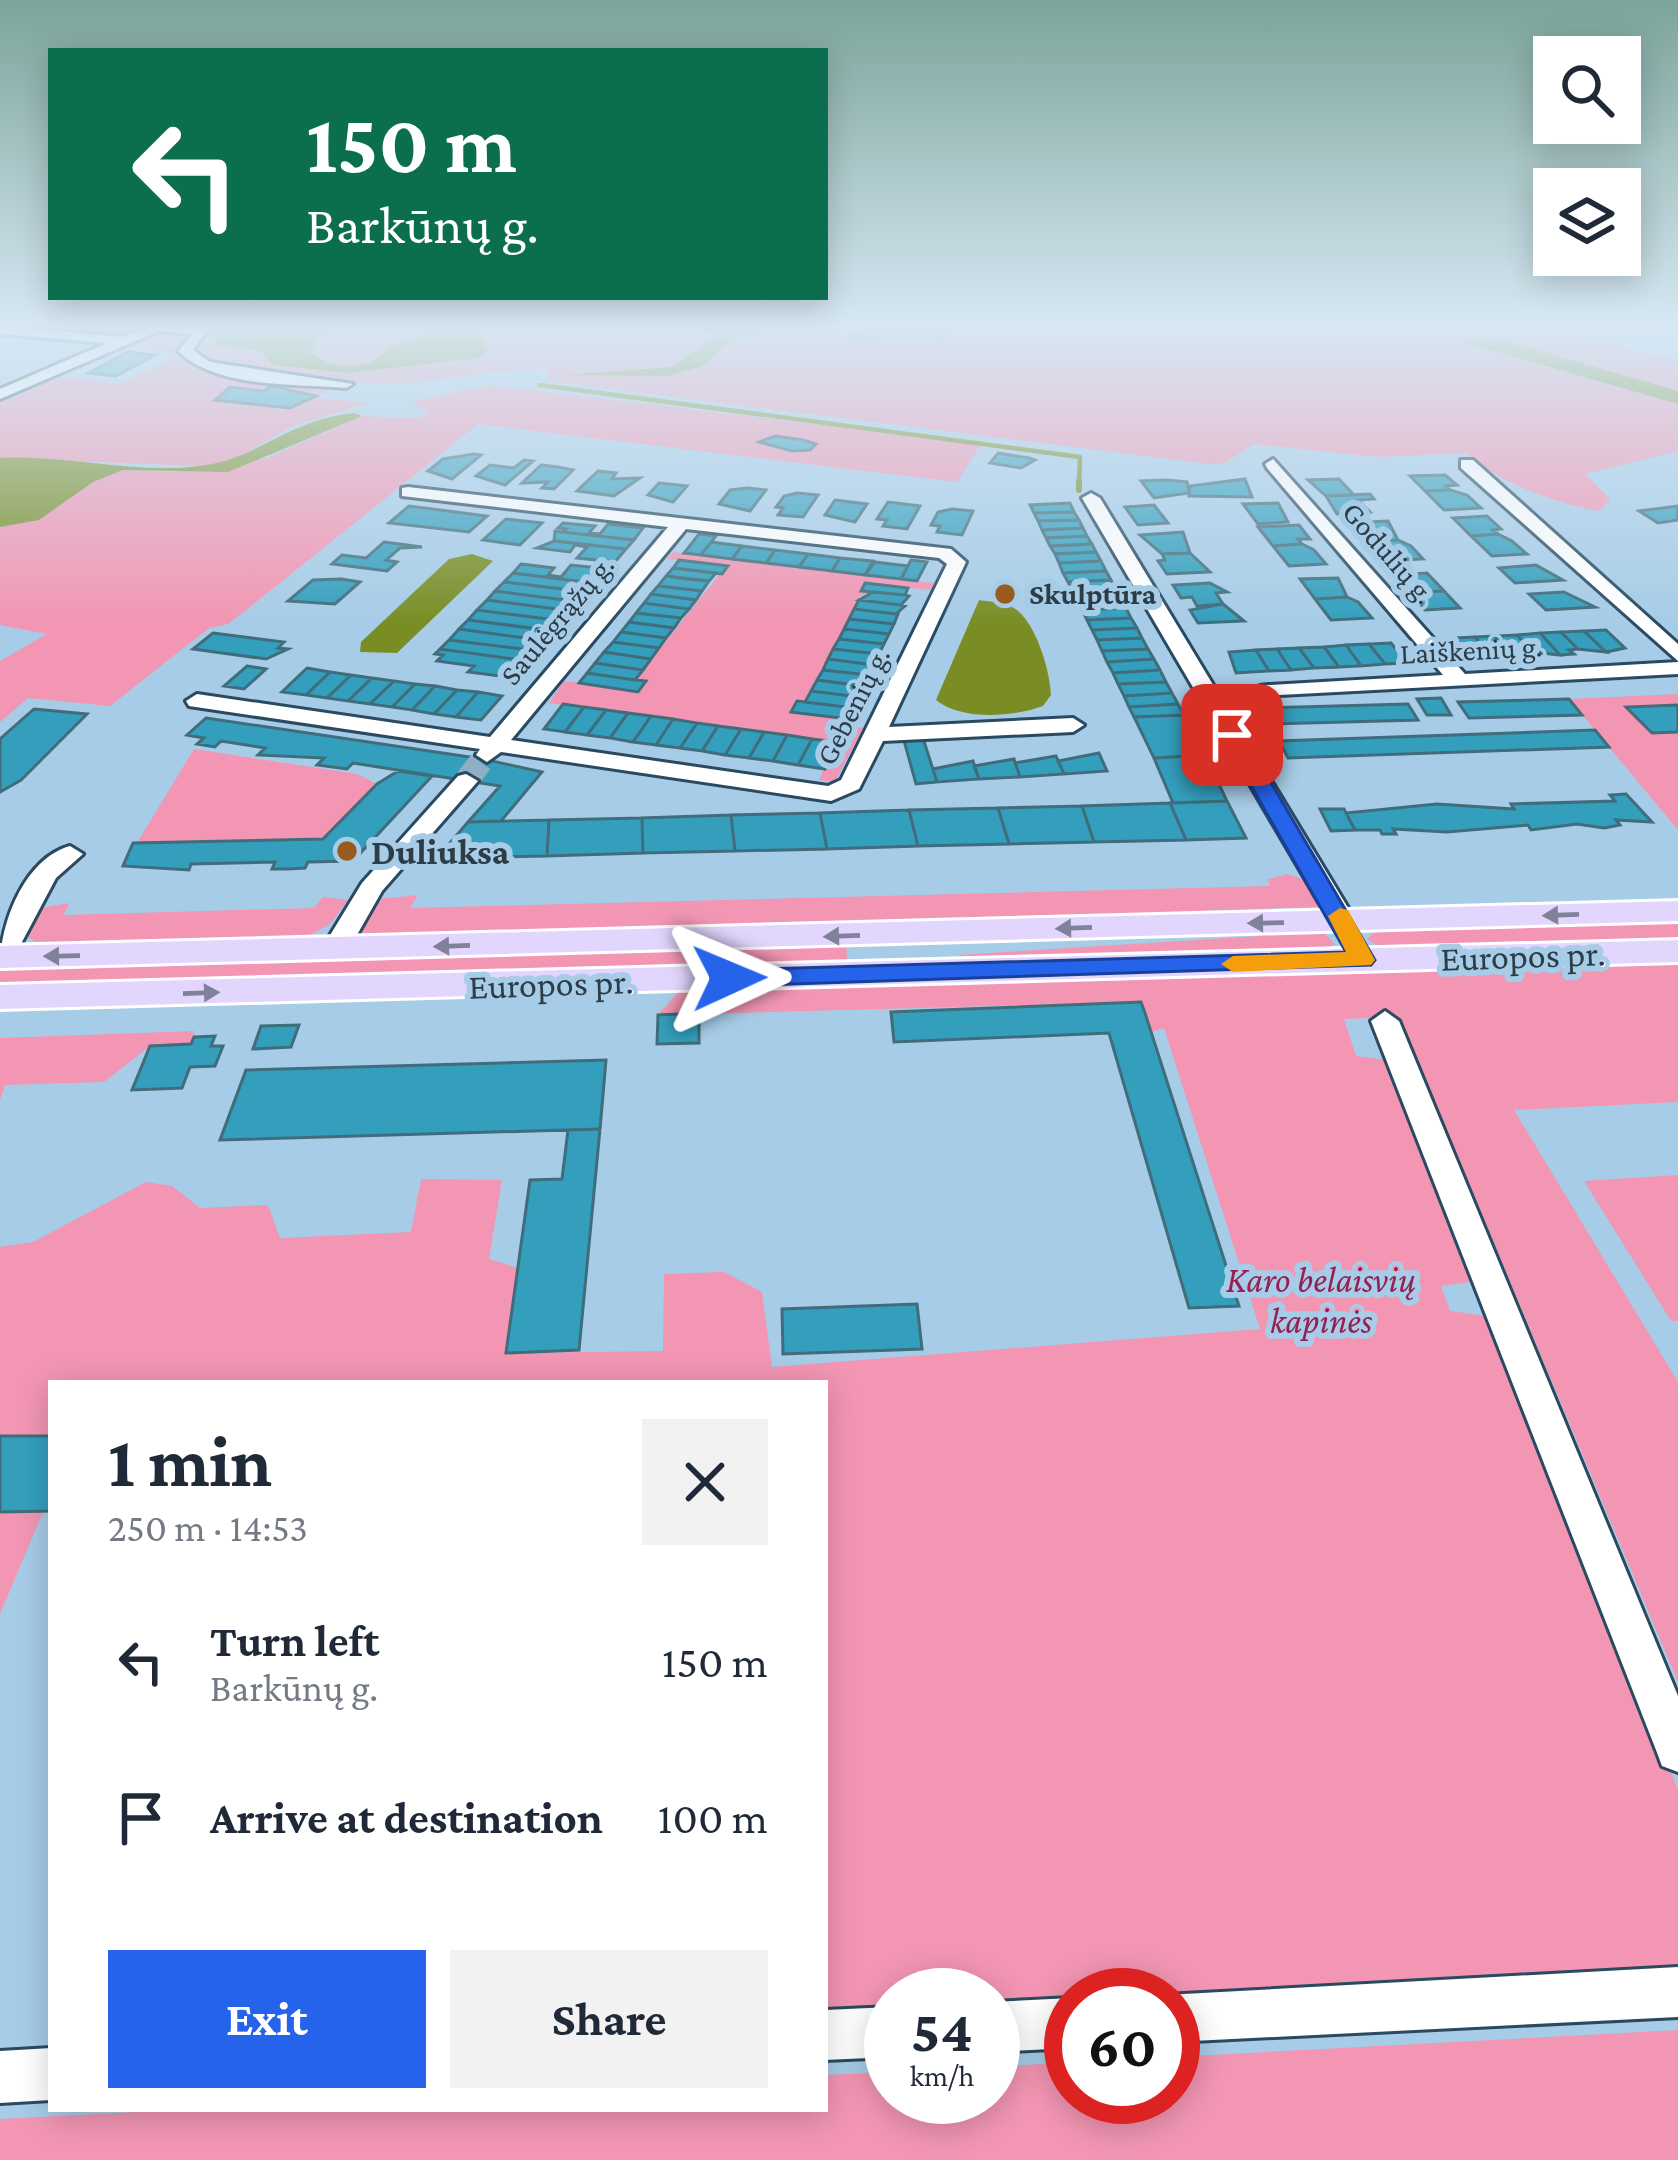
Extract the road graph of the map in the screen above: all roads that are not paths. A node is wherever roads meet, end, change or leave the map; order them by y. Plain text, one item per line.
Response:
1 (1273, 464) dead end
2 (1467, 464) dead end
3 (407, 492) dead end
4 (1091, 498) dead end
5 (680, 523) junction
6 (1678, 655) edge
7 (1678, 668) edge
8 (1460, 681) junction
9 (1268, 691) dead end
10 (197, 700) dead end
11 (1073, 725) dead end
12 (874, 735) junction
13 (489, 752) junction
14 (466, 781) tunnel mouth
15 (70, 854) dead end
16 (1678, 911) edge
17 (1343, 921) junction
18 (958, 932) junction
19 (335, 950) junction
20 (1678, 950) edge
21 (0, 957) edge
22 (1363, 960) junction
23 (930, 973) junction
24 (0, 997) edge
25 (1385, 1022) dead end
26 (1678, 1750) edge
27 (1678, 1992) edge
28 (1200, 2017) edge
29 (864, 2033) edge
30 (828, 2035) edge
31 (48, 2074) edge
32 (0, 2077) edge

1 - 8 street, Godulių g.
2 - 6 street
3 - 5 street, Gebenių g.
4 - 17 street
5 - 12 street, Gebenių g.
5 - 13 street, Saulėgrąžų g.
7 - 8 street, Laiškenių g.
8 - 9 street, Laiškenių g.
10 - 13 street, Gebenių g.
11 - 12 street
12 - 13 street, Gebenių g.
14 - 19 street
15 - 21 street
16 -> 17 main road, Europos pr.
17 -> 18 main road, Europos pr.
17 - 22 main road
18 -> 19 main road, Europos pr.
18 - 23 main road
19 -> 21 main road, Europos pr.
20 - 22 main road, Europos pr.
22 - 23 main road, Europos pr.
24 -> 23 main road, Europos pr.
25 - 26 street
27 - 28 street
29 - 30 street
31 - 32 street

